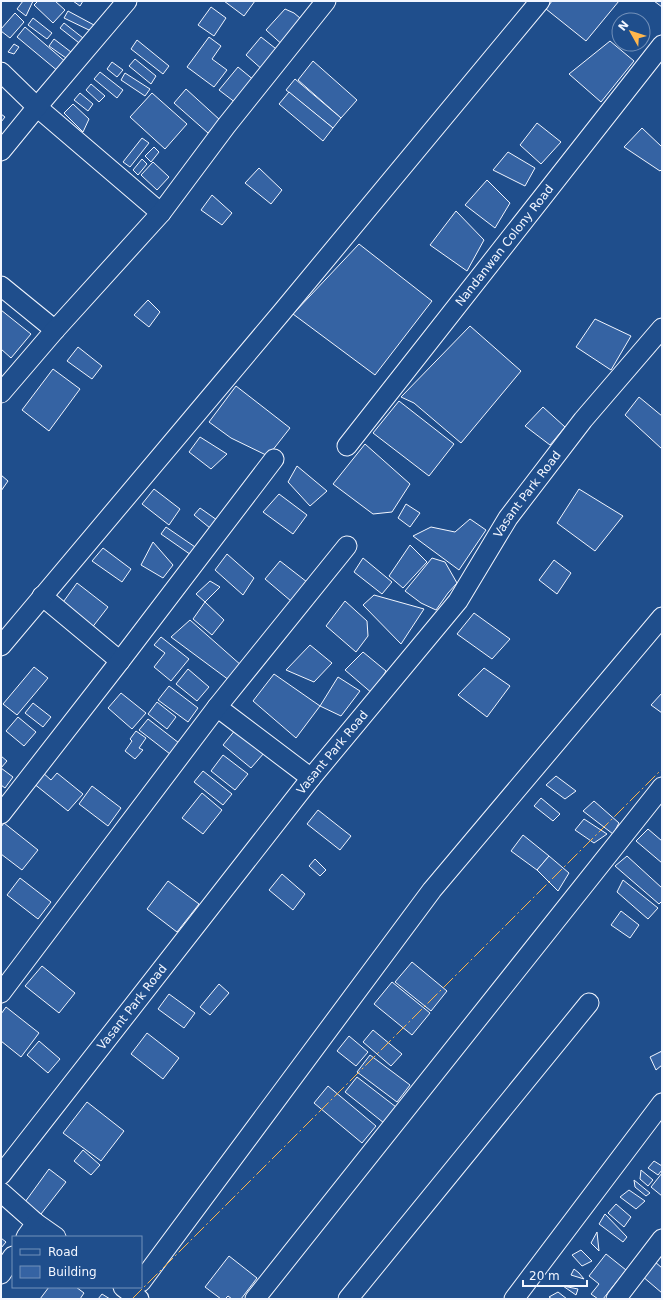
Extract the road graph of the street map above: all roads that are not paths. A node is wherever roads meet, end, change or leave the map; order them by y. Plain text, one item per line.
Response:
1 (127, 1) edge
2 (326, 1) edge
3 (540, 1) edge
4 (662, 45) edge
5 (1, 72) edge
6 (37, 107) junction
7 (1, 151) edge
8 (160, 213) junction
9 (1, 286) edge
10 (662, 328) edge
11 (55, 330) junction
12 (1, 393) edge
13 (347, 446) dead end
14 (274, 459) dead end
15 (347, 546) dead end
16 (42, 596) junction
17 (662, 617) edge
18 (1, 646) edge
19 (120, 661) junction
20 (217, 707) junction
21 (311, 778) junction
22 (662, 787) edge
23 (1, 814) edge
24 (1, 993) edge
25 (589, 1003) dead end
26 (662, 1103) edge
27 (1, 1175) edge
28 (1, 1192) edge
29 (31, 1230) edge
30 (52, 1236) edge
31 (662, 1239) edge
32 (12, 1258) edge
33 (1, 1274) edge
34 (142, 1281) edge
35 (255, 1299) edge
36 (348, 1299) edge
37 (514, 1299) edge
38 (616, 1299) edge

1 - 6 street
2 - 8 street
3 - 16 street
4 - 13 street, Nandanwan Colony Road
5 - 6 street
6 - 7 street
6 - 8 street
8 - 11 street
9 - 11 street
10 - 21 street, Vasant Park Road
11 - 12 street
14 - 19 street
15 - 20 street
16 - 18 street
16 - 19 street
17 - 34 street
19 - 23 street
20 - 21 street
20 - 24 street
21 - 27 street, Vasant Park Road
22 - 35 street
25 - 36 street
26 - 37 street
28 - 29 street
29 - 30 street
31 - 38 street
32 - 33 street

